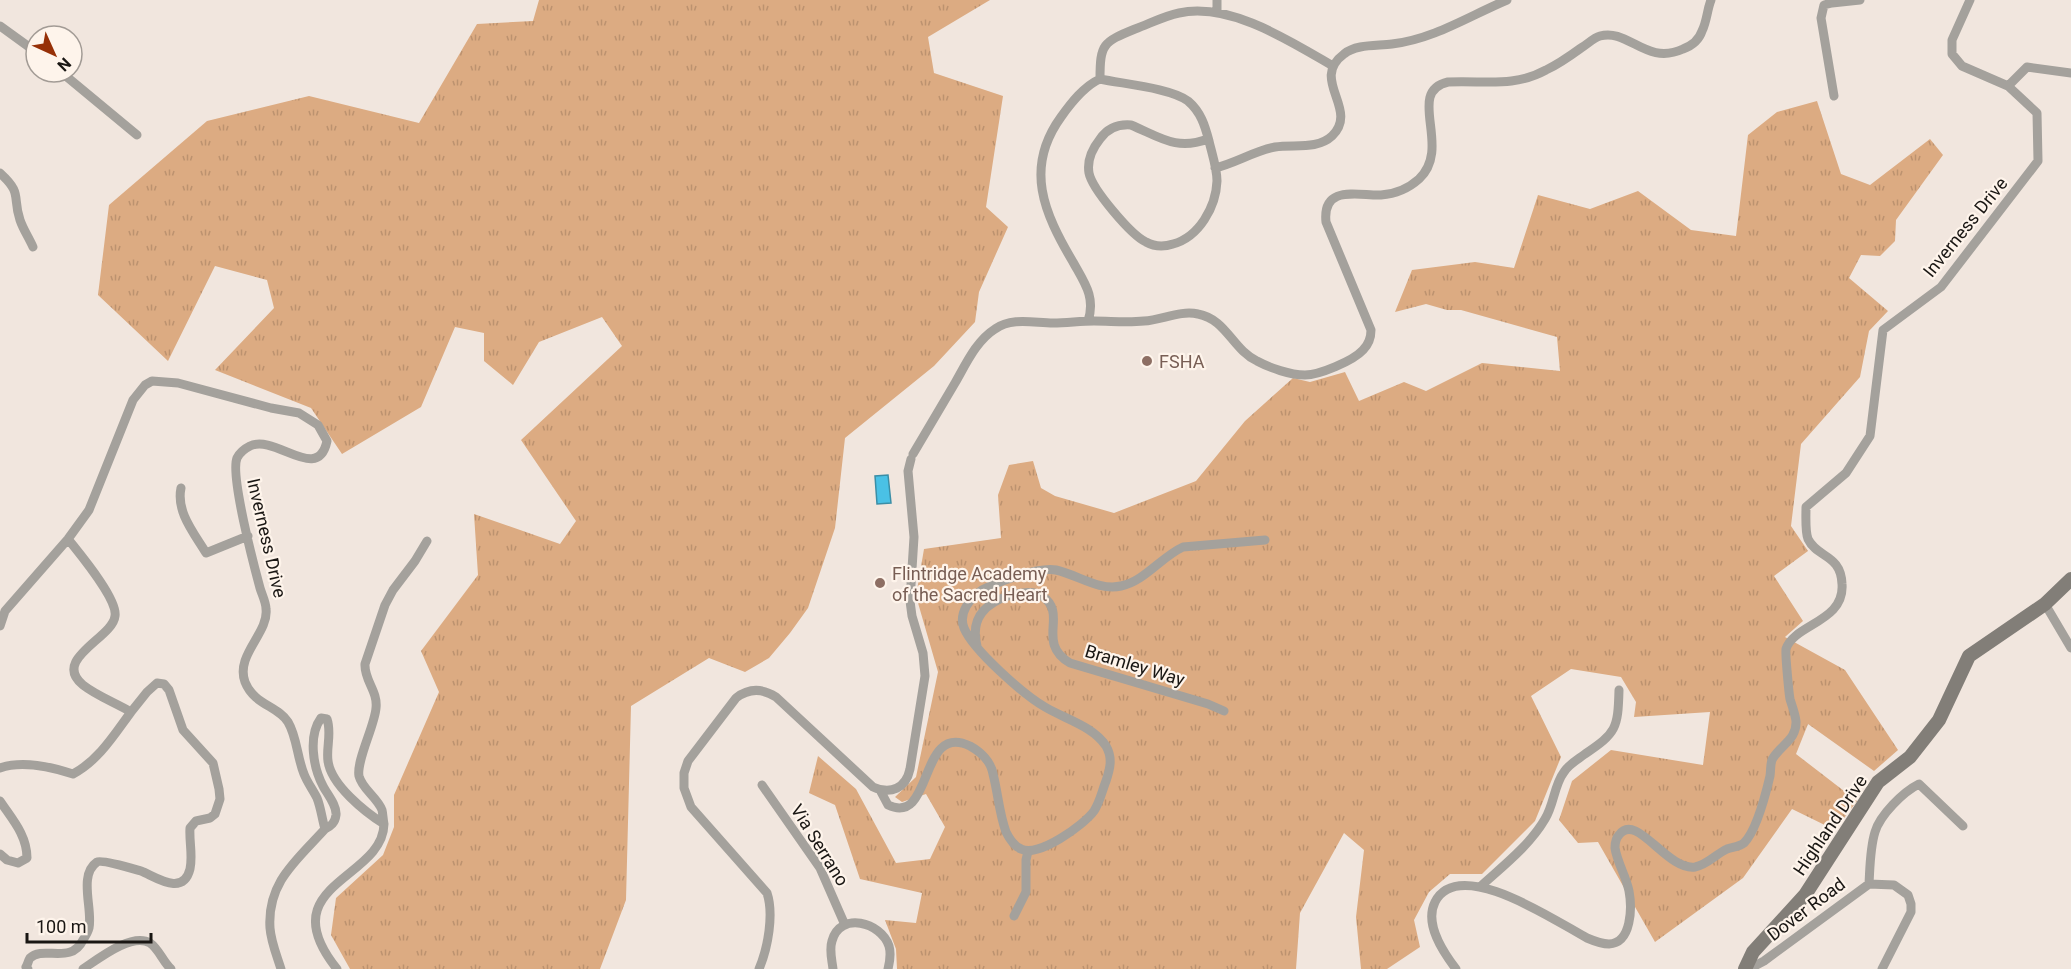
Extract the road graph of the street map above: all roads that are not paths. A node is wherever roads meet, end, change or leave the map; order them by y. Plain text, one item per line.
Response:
1 (1217, 0) edge
2 (1507, 0) edge
3 (1711, 0) edge
4 (1860, 0) edge
5 (1970, 0) edge
6 (1217, 14) junction
7 (0, 27) edge
8 (24, 44) edge
9 (1333, 66) junction
10 (2071, 73) edge
11 (1100, 79) junction
12 (75, 84) edge
13 (2008, 86) junction
14 (1834, 96) dead end
15 (136, 135) dead end
16 (1208, 139) junction
17 (1215, 168) junction
18 (0, 173) edge
19 (33, 247) dead end
20 (1088, 321) junction
21 (181, 488) dead end
22 (248, 536) junction
23 (68, 539) junction
24 (1265, 540) dead end
25 (427, 541) dead end
26 (2071, 579) edge
27 (2045, 604) junction
28 (0, 626) edge
29 (977, 646) junction
30 (2071, 648) edge
31 (1619, 690) dead end
32 (129, 711) junction
33 (1224, 711) dead end
34 (0, 768) edge
35 (762, 785) dead end
36 (880, 790) junction
37 (0, 801) edge
38 (384, 824) junction
39 (1963, 826) dead end
40 (325, 829) junction
41 (1028, 851) junction
42 (0, 855) edge
43 (1869, 884) junction
44 (1480, 886) junction
45 (1014, 916) dead end
46 (846, 925) junction
47 (28, 969) edge
48 (83, 969) edge
49 (171, 969) edge
50 (281, 969) edge
51 (337, 969) edge
52 (759, 969) edge
53 (832, 969) edge
54 (888, 969) edge
55 (1456, 969) edge
56 (1745, 969) edge
57 (1749, 969) edge
58 (1882, 969) edge

1 - 6 street
2 - 9 street
3 - 20 street
4 - 14 street
5 - 13 street
6 - 9 street
6 - 11 street
7 - 8 street
9 - 17 street
10 - 13 street
11 - 16 street
11 - 20 street
12 - 15 street
13 - 44 street, Inverness Drive
16 - 17 street
16 - 17 street
18 - 19 street
20 - 36 street
21 - 22 street
22 - 23 street, Inverness Drive
22 - 40 street, Inverness Drive
23 - 28 street, Inverness Drive
23 - 32 street
24 - 29 street
25 - 38 street
26 - 27 street, Highland Drive
27 - 30 street
27 - 56 street, Highland Drive
29 - 33 street, Bramley Way
29 - 41 street
31 - 44 street
32 - 34 street
32 - 47 street
35 - 46 street, Via Serrano
36 - 41 street
36 - 52 street
37 - 42 street
38 - 40 street
38 - 51 street
39 - 43 street
40 - 50 street
41 - 45 street
43 - 57 street, Dover Road
43 - 58 street, Dover Road
44 - 55 street, Inverness Drive
46 - 53 street
46 - 54 street
48 - 49 street

